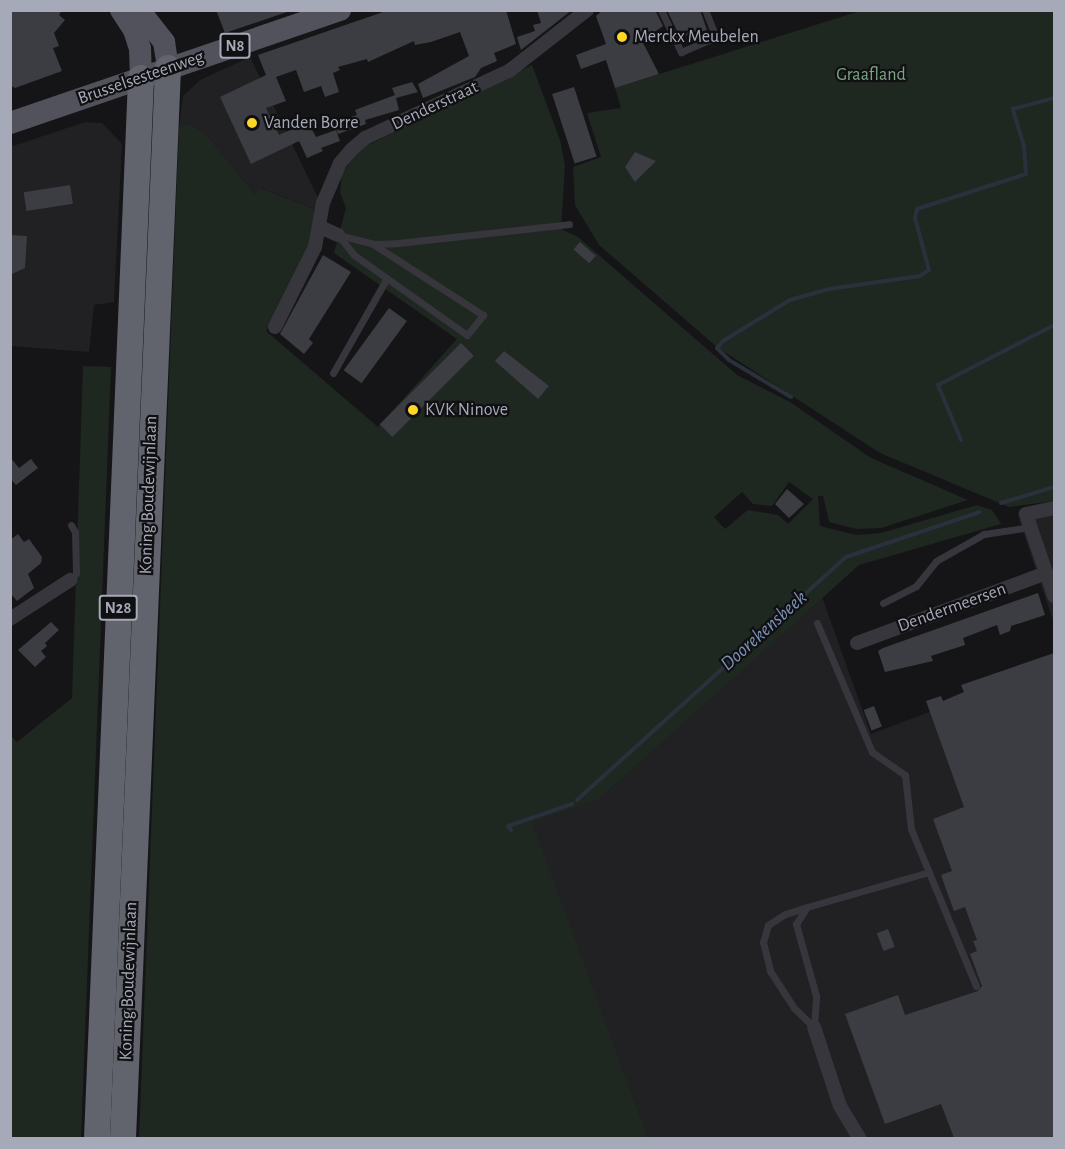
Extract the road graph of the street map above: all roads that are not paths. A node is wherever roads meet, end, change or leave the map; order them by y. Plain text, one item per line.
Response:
1 (121, 10) edge
2 (139, 10) edge
3 (340, 10) edge
4 (587, 10) edge
5 (661, 10) edge
6 (705, 10) edge
7 (168, 68) junction
8 (141, 78) junction
9 (10, 123) edge
10 (569, 224) dead end
11 (320, 227) junction
12 (338, 235) junction
13 (373, 244) junction
14 (387, 278) junction
15 (274, 327) dead end
16 (333, 373) dead end
17 (1054, 508) edge
18 (1029, 520) junction
19 (71, 525) dead end
20 (1046, 573) junction
21 (70, 580) joint
22 (1054, 596) edge
23 (883, 603) dead end
24 (12, 615) edge
25 (817, 623) dead end
26 (857, 643) dead end
27 (929, 872) junction
28 (807, 907) junction
29 (976, 986) dead end
30 (814, 1027) junction
31 (97, 1138) edge
32 (123, 1138) edge
33 (859, 1138) edge

1 - 8 main road, N28
2 - 7 main road, N28
3 - 7 main road, Brusselsesteenweg / N8
4 - 11 street, Denderstraat
5 - 6 lane
7 - 8 main road, Brusselsesteenweg / N8
7 - 32 highway, Koning Boudewijnlaan / N28
8 - 9 main road, Brusselsesteenweg / N8
8 - 31 highway, Koning Boudewijnlaan / N28
10 - 13 lane
11 - 12 street
11 - 15 street, Denderstraat
12 - 13 lane
12 - 14 lane
13 - 14 lane
14 - 16 lane
17 - 18 street
18 - 20 street
18 - 23 lane
19 - 21 lane
20 - 22 street
20 - 26 street, Dendermeersen
21 - 24 street
25 - 27 lane
27 - 28 lane
27 - 29 lane
28 - 30 lane
28 - 30 lane
30 - 33 street

